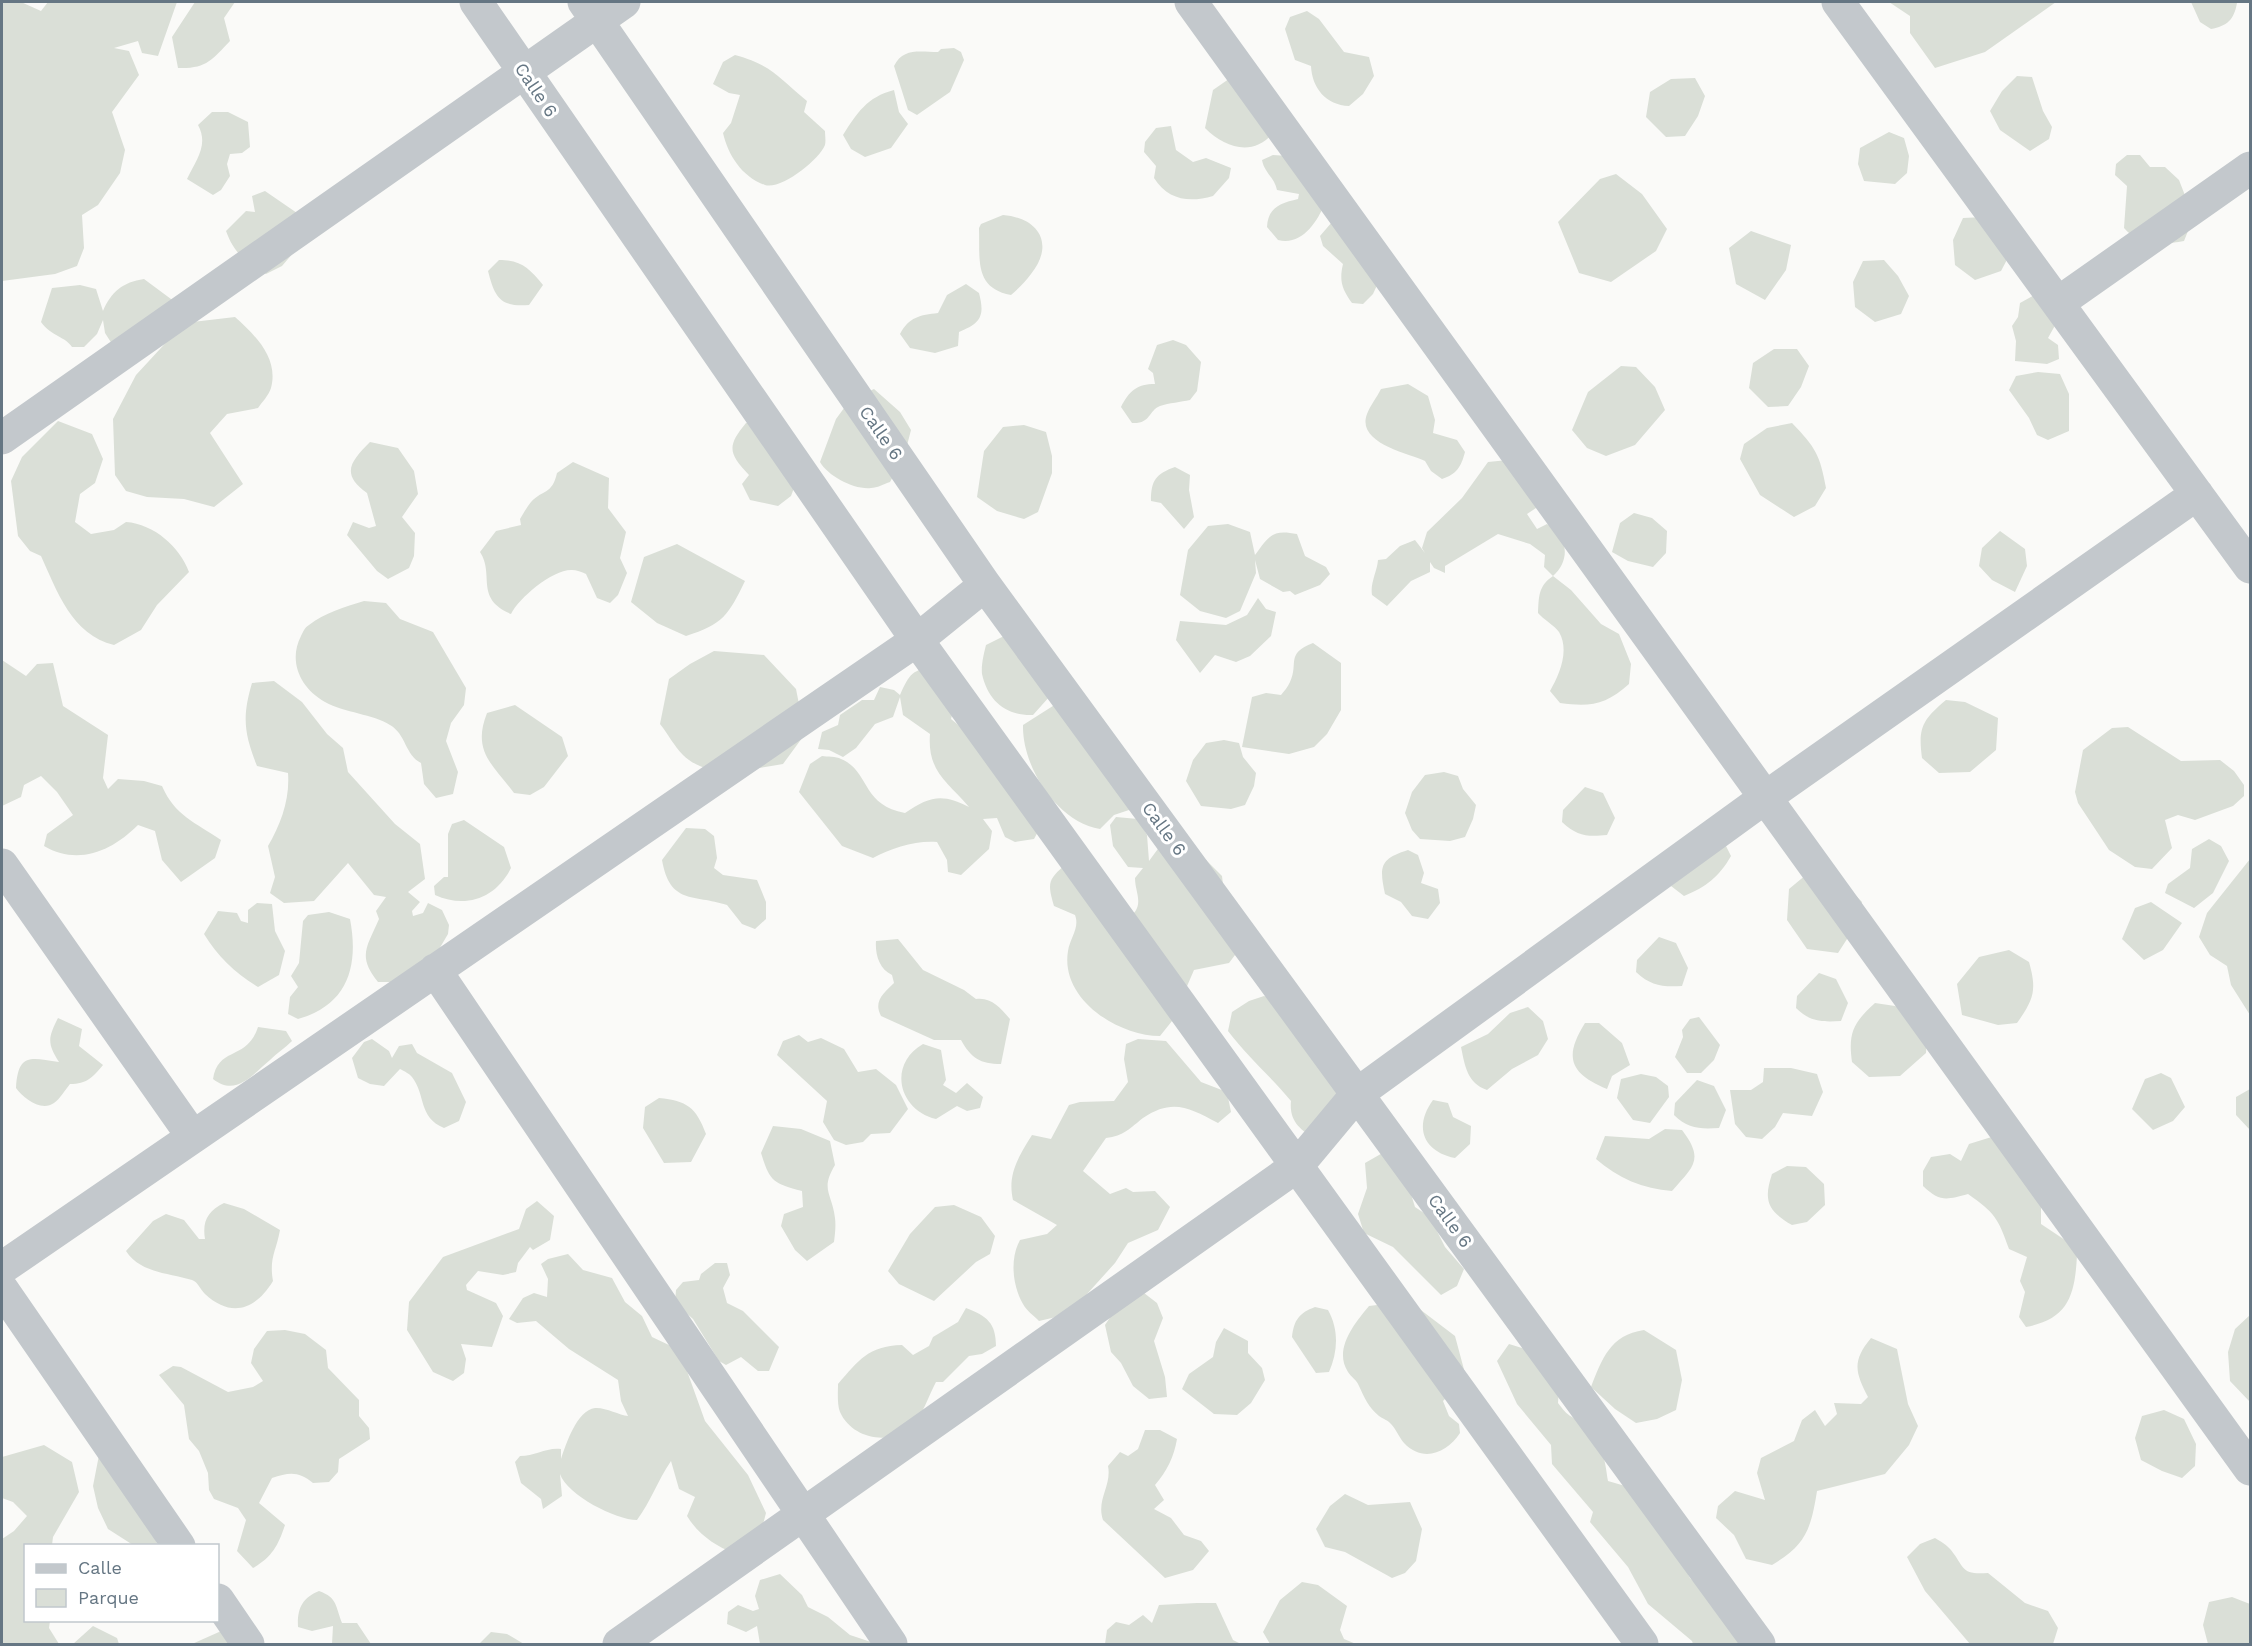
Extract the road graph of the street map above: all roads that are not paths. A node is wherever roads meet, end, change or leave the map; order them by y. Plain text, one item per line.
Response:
1 (476, 2) edge
2 (624, 2) edge
3 (1191, 2) edge
4 (1838, 2) edge
5 (591, 11) edge
6 (524, 73) junction
7 (2250, 168) edge
8 (2058, 303) junction
9 (2, 438) edge
10 (2197, 494) junction
11 (2250, 567) edge
12 (985, 585) junction
13 (917, 640) junction
14 (1766, 797) junction
15 (2, 865) edge
16 (435, 970) junction
17 (1357, 1094) junction
18 (193, 1137) junction
19 (1297, 1166) junction
20 (2, 1268) edge
21 (2, 1289) edge
22 (2250, 1469) edge
23 (804, 1514) junction
24 (178, 1544) edge
25 (219, 1601) edge
26 (248, 1644) edge
27 (619, 1644) edge
28 (891, 1644) edge
29 (1642, 1644) edge
30 (1759, 1644) edge

1 - 6 street, Calle 6
2 - 5 street
3 - 14 street
4 - 8 street
5 - 6 street
5 - 12 street, Calle 6
6 - 9 street
6 - 13 street, Calle 6
7 - 8 street
8 - 10 street
10 - 11 street
10 - 14 street
12 - 13 street
12 - 17 street, Calle 6
13 - 16 street
13 - 19 street, Calle 6
14 - 17 street
14 - 22 street
15 - 18 street
16 - 18 street
16 - 23 street
17 - 19 street
17 - 30 street, Calle 6
18 - 20 street
19 - 23 street
19 - 29 street, Calle 6
21 - 24 street
23 - 27 street
23 - 28 street
25 - 26 street

